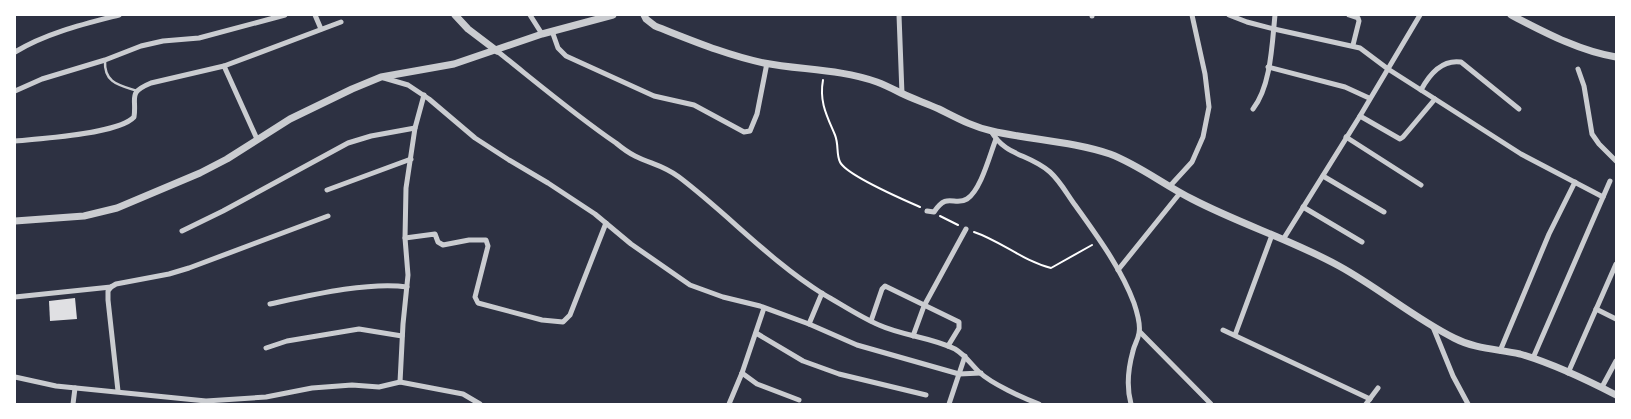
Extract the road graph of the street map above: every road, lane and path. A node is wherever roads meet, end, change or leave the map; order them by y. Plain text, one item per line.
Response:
1 (119, 15) edge
2 (285, 15) edge
3 (315, 15) edge
4 (455, 15) edge
5 (530, 15) edge
6 (614, 15) edge
7 (644, 15) edge
8 (899, 15) edge
9 (1192, 15) edge
10 (1229, 15) edge
11 (1275, 15) edge
12 (1349, 15) edge
13 (1420, 15) edge
14 (1511, 15) edge
15 (341, 22) dead end
16 (321, 29) junction
17 (1274, 29) junction
18 (552, 32) junction
19 (542, 34) junction
20 (1352, 45) junction
21 (497, 51) junction
22 (15, 52) edge
23 (1616, 57) edge
24 (105, 60) junction
25 (767, 63) junction
26 (224, 66) junction
27 (1268, 66) junction
28 (1388, 69) junction
29 (1578, 69) dead end
30 (824, 70) junction
31 (381, 77) junction
32 (1421, 90) junction
33 (15, 91) edge
34 (137, 91) junction
35 (902, 94) junction
36 (424, 95) junction
37 (1369, 98) junction
38 (1435, 99) junction
39 (1253, 109) dead end
40 (1519, 109) dead end
41 (1360, 116) junction
42 (415, 128) junction
43 (992, 131) junction
44 (835, 135) dead end
45 (1346, 137) junction
46 (257, 139) junction
47 (996, 139) junction
48 (15, 141) edge
49 (411, 158) junction
50 (1616, 161) edge
51 (1322, 176) junction
52 (1610, 181) dead end
53 (1574, 182) junction
54 (1421, 185) dead end
55 (1170, 186) junction
56 (327, 190) dead end
57 (1180, 193) junction
58 (1603, 197) junction
59 (1304, 207) junction
60 (927, 211) dead end
61 (1384, 212) dead end
62 (328, 216) dead end
63 (15, 221) edge
64 (606, 223) junction
65 (966, 230) dead end
66 (182, 231) dead end
67 (1272, 235) junction
68 (405, 238) junction
69 (1284, 238) junction
70 (1100, 240) junction
71 (1362, 242) dead end
72 (1060, 263) dead end
73 (1616, 264) edge
74 (1118, 270) junction
75 (111, 287) junction
76 (407, 287) junction
77 (822, 293) junction
78 (15, 298) edge
79 (270, 304) dead end
80 (924, 306) junction
81 (764, 308) junction
82 (1596, 309) junction
83 (1616, 319) edge
84 (872, 321) junction
85 (809, 324) junction
86 (1433, 327) junction
87 (1223, 330) dead end
88 (756, 332) junction
89 (1140, 332) junction
90 (1235, 335) junction
91 (402, 336) junction
92 (913, 336) junction
93 (948, 346) junction
94 (266, 348) dead end
95 (1500, 351) junction
96 (965, 356) junction
97 (1532, 358) junction
98 (1616, 361) edge
99 (980, 373) junction
100 (1568, 373) junction
101 (742, 374) junction
102 (959, 374) junction
103 (15, 377) edge
104 (400, 382) junction
105 (1602, 387) junction
106 (74, 388) junction
107 (1378, 388) dead end
108 (118, 392) junction
109 (1616, 394) edge
110 (926, 395) dead end
111 (798, 400) dead end
112 (1368, 401) edge
113 (73, 404) edge
114 (480, 404) edge
115 (729, 404) edge
116 (949, 404) edge
117 (1039, 404) edge
118 (1131, 404) edge
119 (1211, 404) edge
120 (1468, 404) edge

1 - 22 street
2 - 24 street
3 - 16 street
4 - 21 street
5 - 19 street
6 - 18 street
7 - 25 street
8 - 35 street
9 - 55 street
10 - 17 street
11 - 17 street
12 - 20 street
13 - 28 street
14 - 23 street
15 - 16 street
16 - 26 street
17 - 20 street
17 - 27 street
18 - 19 street
18 - 25 street
19 - 21 street
20 - 28 street
21 - 31 street
21 - 77 street
24 - 33 street
24 - 34 lane
25 - 30 street
26 - 34 street
26 - 46 street
27 - 37 street
27 - 39 street
28 - 32 street
28 - 37 street
29 - 50 street
30 - 35 street
30 - 44 path
31 - 36 street
31 - 46 street
32 - 38 street
32 - 40 street
34 - 48 street
35 - 43 street
36 - 42 street
36 - 64 street
37 - 41 street
38 - 41 street
38 - 53 street
41 - 45 street
42 - 49 street
42 - 66 street
43 - 47 street
43 - 55 street
45 - 51 street
45 - 54 street
46 - 63 street
47 - 60 street
47 - 70 street
49 - 56 street
49 - 68 street
51 - 59 street
51 - 61 street
52 - 58 street
53 - 58 street
53 - 95 street
55 - 57 street
57 - 67 street
57 - 74 street
58 - 97 street
59 - 69 street
59 - 71 street
62 - 75 street
64 - 68 street
64 - 81 street
65 - 80 street
67 - 69 street
67 - 90 street
68 - 76 street
69 - 86 street
70 - 72 path
70 - 74 street
73 - 82 street
74 - 89 street
75 - 78 street
75 - 108 street
76 - 79 street
76 - 91 street
77 - 84 street
77 - 85 street
80 - 84 street
80 - 92 street
80 - 93 street
81 - 85 street
81 - 88 street
82 - 83 street
82 - 100 street
84 - 92 street
85 - 102 street
86 - 95 street
86 - 120 street
87 - 90 street
88 - 101 street
88 - 110 street
89 - 118 street
89 - 119 street
90 - 112 street
91 - 94 street
91 - 104 street
92 - 93 street
93 - 96 street
95 - 97 street
96 - 99 street
96 - 102 street
97 - 100 street
98 - 105 street
99 - 102 street
99 - 117 street
100 - 105 street
101 - 111 street
101 - 115 street
102 - 116 street
103 - 106 street
104 - 108 street
104 - 114 street
105 - 109 street
106 - 108 street
106 - 113 street
107 - 112 street

